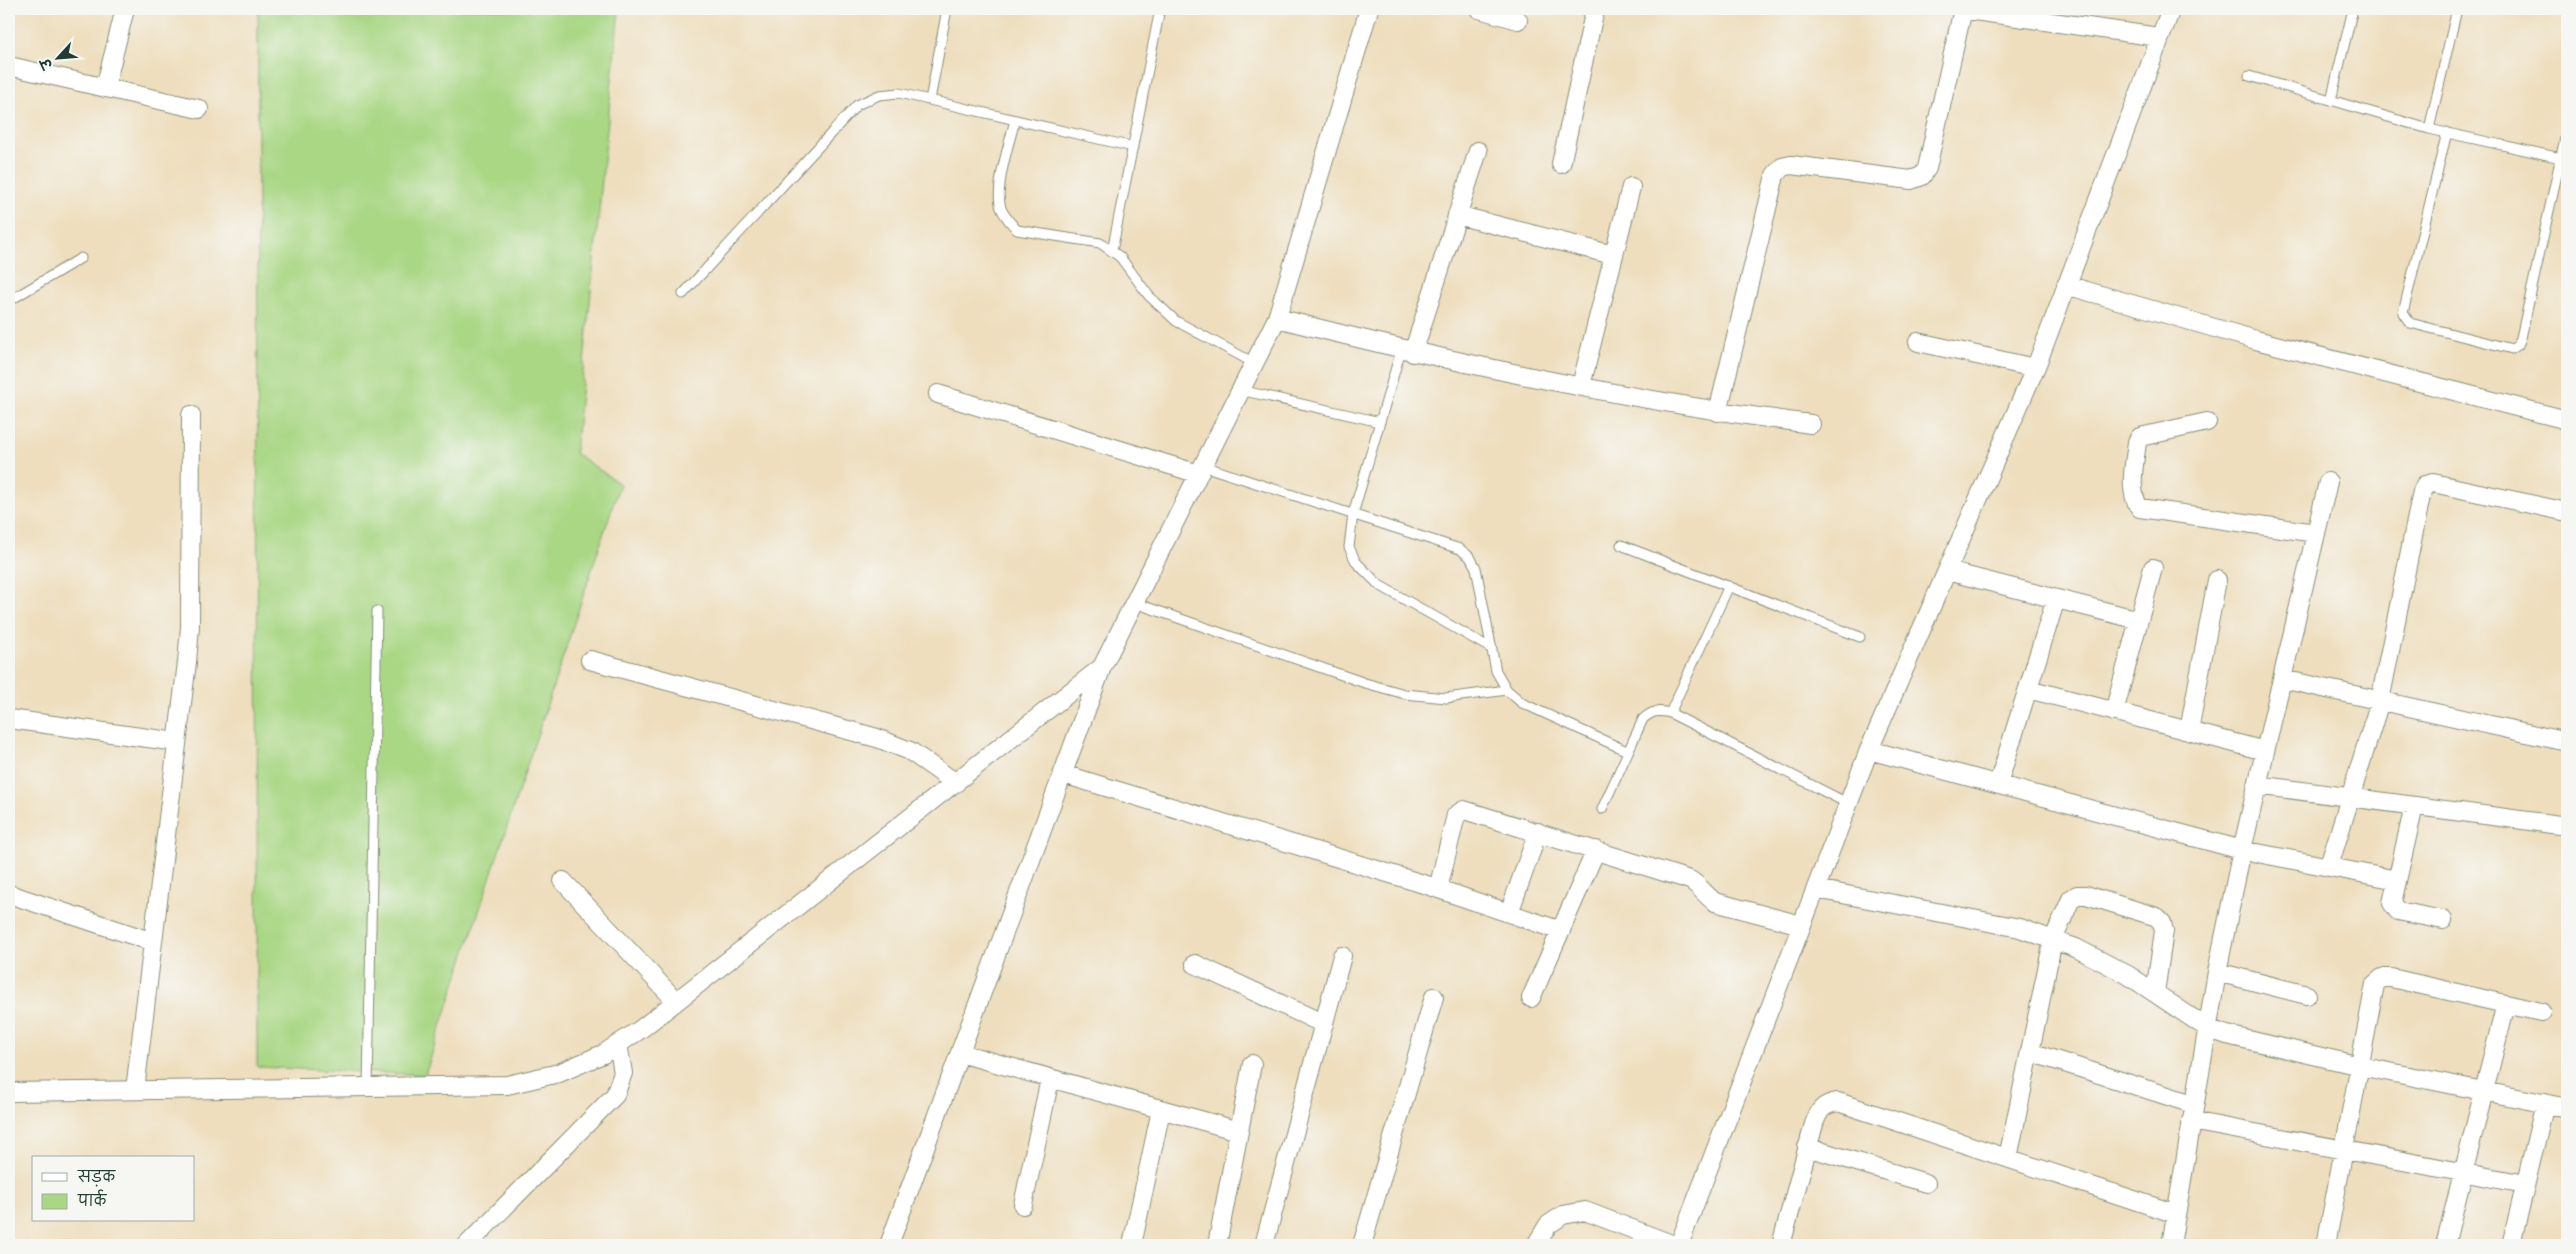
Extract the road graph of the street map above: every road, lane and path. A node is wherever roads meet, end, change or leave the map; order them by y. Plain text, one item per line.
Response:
1 (125, 9) edge
2 (947, 9) edge
3 (1160, 9) edge
4 (1369, 9) edge
5 (1479, 9) edge
6 (1595, 9) edge
7 (1961, 9) edge
8 (2171, 9) edge
9 (2353, 9) edge
10 (2457, 9) edge
11 (1518, 20) dead end
12 (2159, 37) junction
13 (9, 66) edge
14 (2249, 76) dead end
15 (105, 88) junction
16 (930, 100) junction
17 (2331, 100) junction
18 (200, 109) dead end
19 (1015, 120) junction
20 (2429, 129) junction
21 (2567, 129) edge
22 (2447, 132) junction
23 (1133, 147) junction
24 (1478, 151) dead end
25 (2561, 158) junction
26 (1561, 164) dead end
27 (1631, 187) dead end
28 (1457, 215) junction
29 (1112, 251) junction
30 (1613, 254) junction
31 (81, 258) dead end
32 (2066, 285) junction
33 (683, 294) dead end
34 (9, 301) edge
35 (1277, 318) junction
36 (1918, 342) dead end
37 (1407, 352) junction
38 (1254, 363) junction
39 (2035, 368) junction
40 (1581, 386) junction
41 (1240, 390) junction
42 (938, 394) dead end
43 (1718, 412) junction
44 (191, 415) dead end
45 (2567, 420) edge
46 (1380, 422) junction
47 (2207, 422) dead end
48 (1811, 424) dead end
49 (1201, 470) junction
50 (2328, 482) dead end
51 (2567, 512) edge
52 (1353, 514) junction
53 (2316, 533) junction
54 (1620, 545) dead end
55 (2153, 568) dead end
56 (1947, 571) junction
57 (2217, 580) dead end
58 (1729, 586) junction
59 (2056, 599) junction
60 (1135, 603) junction
61 (377, 611) dead end
62 (2139, 620) junction
63 (1860, 637) dead end
64 (1492, 648) junction
65 (590, 660) dead end
66 (1102, 668) junction
67 (2282, 679) junction
68 (2028, 689) junction
69 (1507, 690) junction
70 (2380, 700) junction
71 (2114, 712) junction
72 (1670, 714) junction
73 (9, 719) edge
74 (2189, 731) junction
75 (178, 742) junction
76 (2567, 742) edge
77 (1870, 750) junction
78 (1627, 751) junction
79 (2265, 751) junction
80 (1063, 774) junction
81 (956, 783) junction
82 (1998, 784) junction
83 (2257, 785) junction
84 (2350, 798) junction
85 (1849, 804) junction
86 (2414, 806) junction
87 (1602, 809) dead end
88 (2567, 826) edge
89 (1538, 832) junction
90 (1596, 850) junction
91 (2242, 850) junction
92 (2329, 866) junction
93 (2397, 880) junction
94 (563, 881) dead end
95 (1438, 888) junction
96 (1816, 889) junction
97 (9, 894) edge
98 (1509, 913) junction
99 (2443, 920) dead end
100 (1801, 925) junction
101 (1561, 932) junction
102 (2053, 940) junction
103 (153, 942) junction
104 (1342, 956) dead end
105 (1195, 964) dead end
106 (2217, 972) junction
107 (2155, 993) junction
108 (2307, 995) dead end
109 (1434, 998) dead end
110 (1532, 998) dead end
111 (676, 1002) junction
112 (2506, 1004) junction
113 (2541, 1012) dead end
114 (1324, 1024) junction
115 (2207, 1028) junction
116 (618, 1044) junction
117 (2030, 1052) junction
118 (960, 1054) junction
119 (1252, 1064) dead end
120 (2360, 1066) junction
121 (1050, 1079) junction
122 (368, 1087) junction
123 (135, 1090) junction
124 (2484, 1090) junction
125 (9, 1092) edge
126 (2545, 1103) junction
127 (2567, 1108) edge
128 (1161, 1110) junction
129 (2192, 1113) junction
130 (1239, 1131) junction
131 (1807, 1147) junction
132 (2345, 1149) junction
133 (2008, 1158) junction
134 (2463, 1172) junction
135 (1926, 1183) dead end
136 (2525, 1184) junction
137 (1023, 1205) dead end
138 (2176, 1214) junction
139 (467, 1245) edge
140 (889, 1245) edge
141 (1132, 1245) edge
142 (1217, 1245) edge
143 (1264, 1245) edge
144 (1362, 1245) edge
145 (1536, 1245) edge
146 (1674, 1245) edge
147 (1679, 1245) edge
148 (1781, 1245) edge
149 (2171, 1245) edge
150 (2326, 1245) edge
151 (2445, 1245) edge
152 (2511, 1245) edge

1 - 15 street
2 - 16 lane
3 - 23 lane
4 - 35 street
5 - 11 street
6 - 26 street
7 - 12 street
7 - 43 street
8 - 12 street
9 - 17 lane
10 - 20 lane
12 - 32 street
13 - 15 street
14 - 17 lane
15 - 18 street
16 - 19 lane
16 - 33 lane
17 - 20 lane
19 - 23 lane
19 - 29 lane
20 - 22 lane
21 - 25 lane
22 - 25 lane
22 - 25 lane
23 - 29 lane
24 - 28 street
27 - 30 street
28 - 30 street
28 - 37 street
29 - 38 lane
30 - 40 street
31 - 34 lane
32 - 39 street
32 - 45 street
35 - 37 street
35 - 38 street
36 - 39 street
37 - 40 street
37 - 46 lane
38 - 41 street
39 - 56 street
40 - 43 street
41 - 46 lane
41 - 49 street
42 - 49 street
43 - 48 street
44 - 75 street
46 - 52 lane
47 - 53 street
49 - 52 lane
49 - 60 street
50 - 53 street
51 - 70 street
52 - 64 lane
52 - 64 lane
53 - 67 street
54 - 58 lane
55 - 62 street
56 - 59 street
56 - 77 street
57 - 74 street
58 - 63 lane
58 - 72 lane
59 - 62 street
59 - 68 street
60 - 66 street
60 - 69 lane
61 - 122 lane
62 - 71 street
64 - 69 lane
65 - 81 street
66 - 80 street
66 - 81 street
67 - 70 street
67 - 79 street
68 - 71 street
68 - 82 street
69 - 78 lane
70 - 76 street
70 - 84 street
71 - 74 street
72 - 78 lane
72 - 85 lane
73 - 75 street
74 - 79 street
75 - 103 street
77 - 82 street
77 - 85 street
78 - 87 lane
79 - 83 street
80 - 95 street
80 - 118 street
81 - 111 street
82 - 91 street
83 - 84 street
83 - 91 street
84 - 86 street
84 - 92 street
85 - 96 street
86 - 88 street
86 - 93 street
89 - 90 street
89 - 95 street
89 - 98 street
90 - 100 street
90 - 101 street
91 - 92 street
91 - 106 street
92 - 93 street
93 - 99 street
94 - 111 street
95 - 98 street
96 - 100 street
96 - 102 street
97 - 103 street
98 - 101 street
100 - 147 street
101 - 110 street
102 - 107 street
102 - 107 street
102 - 117 street
103 - 123 street
104 - 114 street
105 - 114 street
106 - 108 street
106 - 115 street
107 - 115 street
109 - 144 street
111 - 116 street
112 - 113 street
112 - 120 street
112 - 124 street
114 - 143 street
115 - 120 street
115 - 129 street
116 - 122 street
116 - 139 street
117 - 129 street
117 - 133 street
118 - 121 street
118 - 140 street
119 - 130 street
120 - 124 street
120 - 132 street
121 - 128 street
121 - 137 street
122 - 123 street
123 - 125 street
124 - 126 street
124 - 134 street
126 - 127 street
126 - 136 street
128 - 130 street
128 - 141 street
129 - 132 street
129 - 138 street
130 - 142 street
131 - 133 street
131 - 135 street
131 - 148 street
132 - 134 street
132 - 150 street
133 - 138 street
134 - 136 street
134 - 151 street
136 - 152 street
138 - 149 street
145 - 146 street

